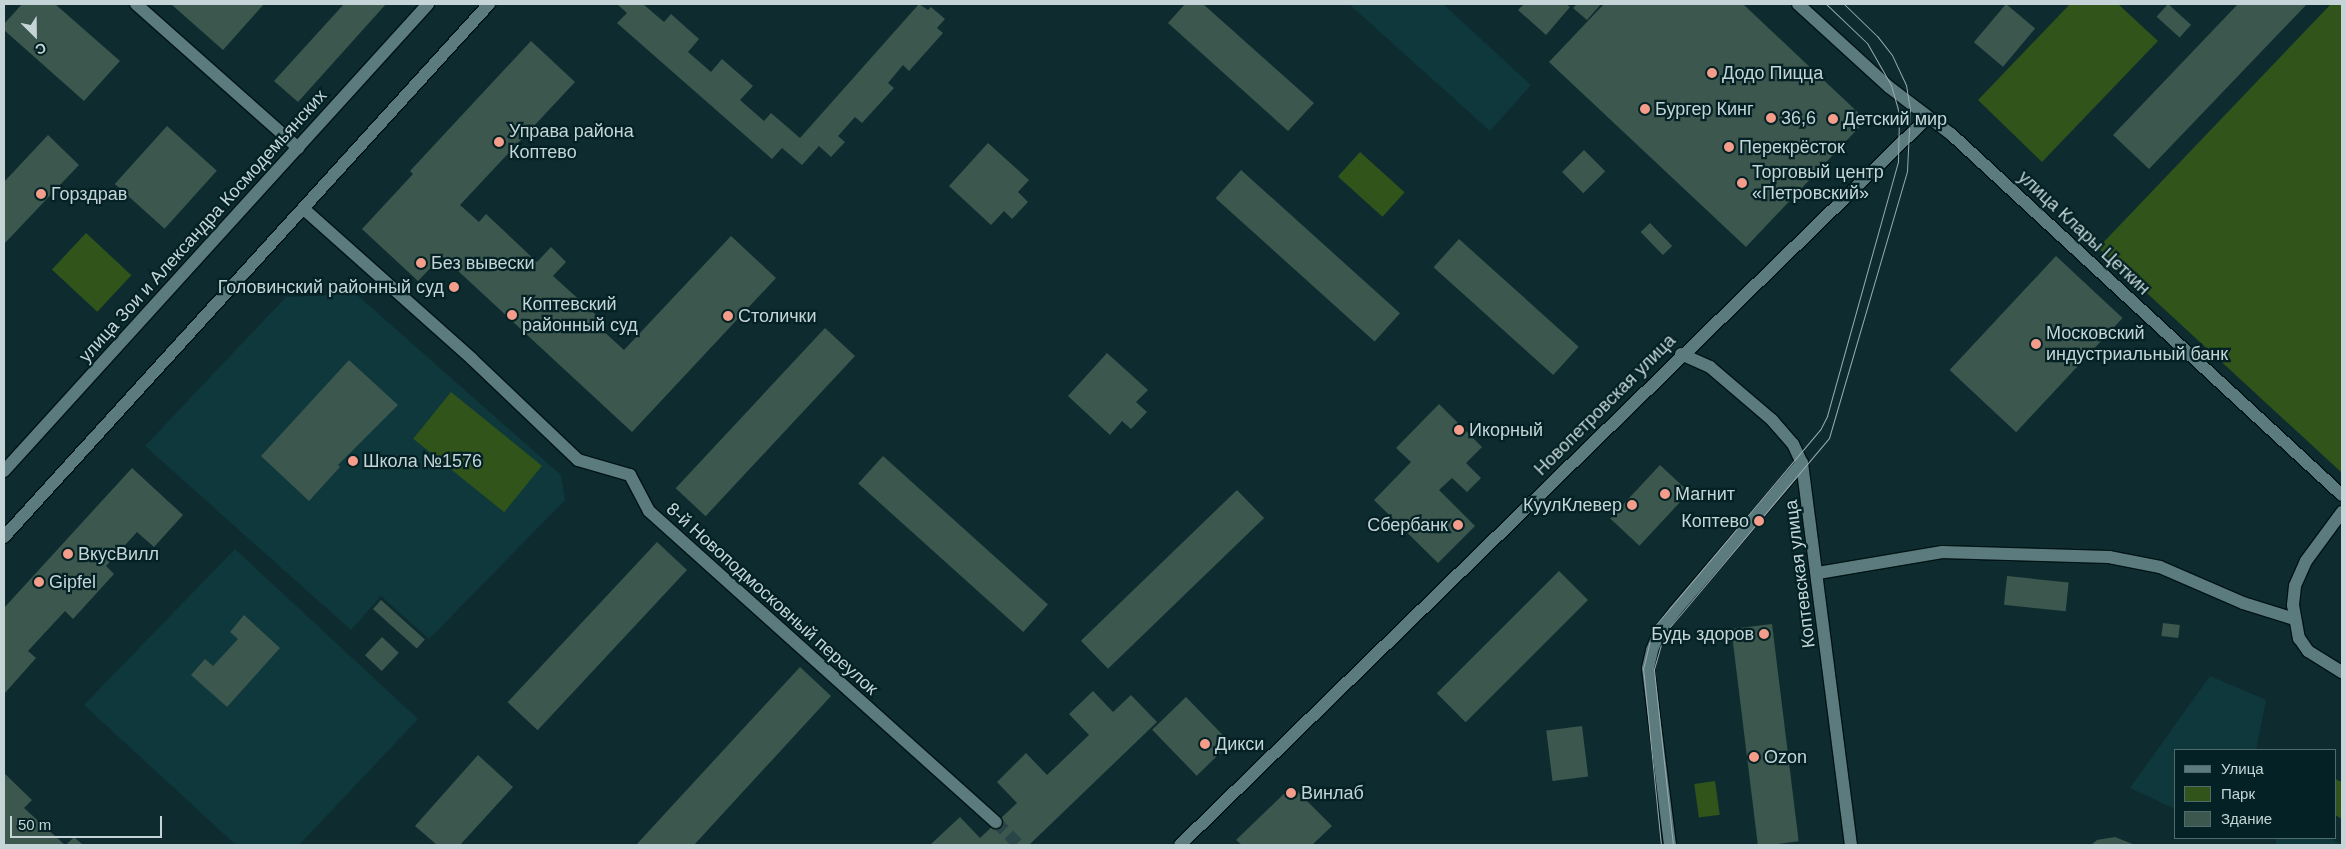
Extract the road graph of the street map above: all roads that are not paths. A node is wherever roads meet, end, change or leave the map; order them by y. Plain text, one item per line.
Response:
1 (136, 4) edge
2 (428, 4) edge
3 (490, 4) edge
4 (1798, 4) edge
5 (1928, 117) junction
6 (298, 148) junction
7 (305, 210) junction
8 (1681, 354) junction
9 (1802, 463) junction
10 (4, 471) edge
11 (2342, 495) edge
12 (2342, 512) edge
13 (4, 536) edge
14 (1818, 573) junction
15 (2294, 619) junction
16 (2342, 672) edge
17 (996, 822) tunnel mouth
18 (1180, 845) edge
19 (1670, 845) edge
20 (1851, 845) edge

1 - 6 street
2 - 6 street, улица Зои и Александра Космодемьянских
3 - 7 street
4 - 5 street, улица Клары Цеткин
5 - 8 street, Новопетровская улица
5 - 11 street, улица Клары Цеткин
6 - 10 street, улица Зои и Александра Космодемьянских
7 - 13 street
7 - 17 street, 8-й Новоподмосковный переулок
8 - 9 street, Коптевская улица
8 - 18 street, Новопетровская улица
9 - 14 street, Коптевская улица
9 - 19 street
12 - 15 street
14 - 15 street
14 - 20 street, Коптевская улица
15 - 16 street

